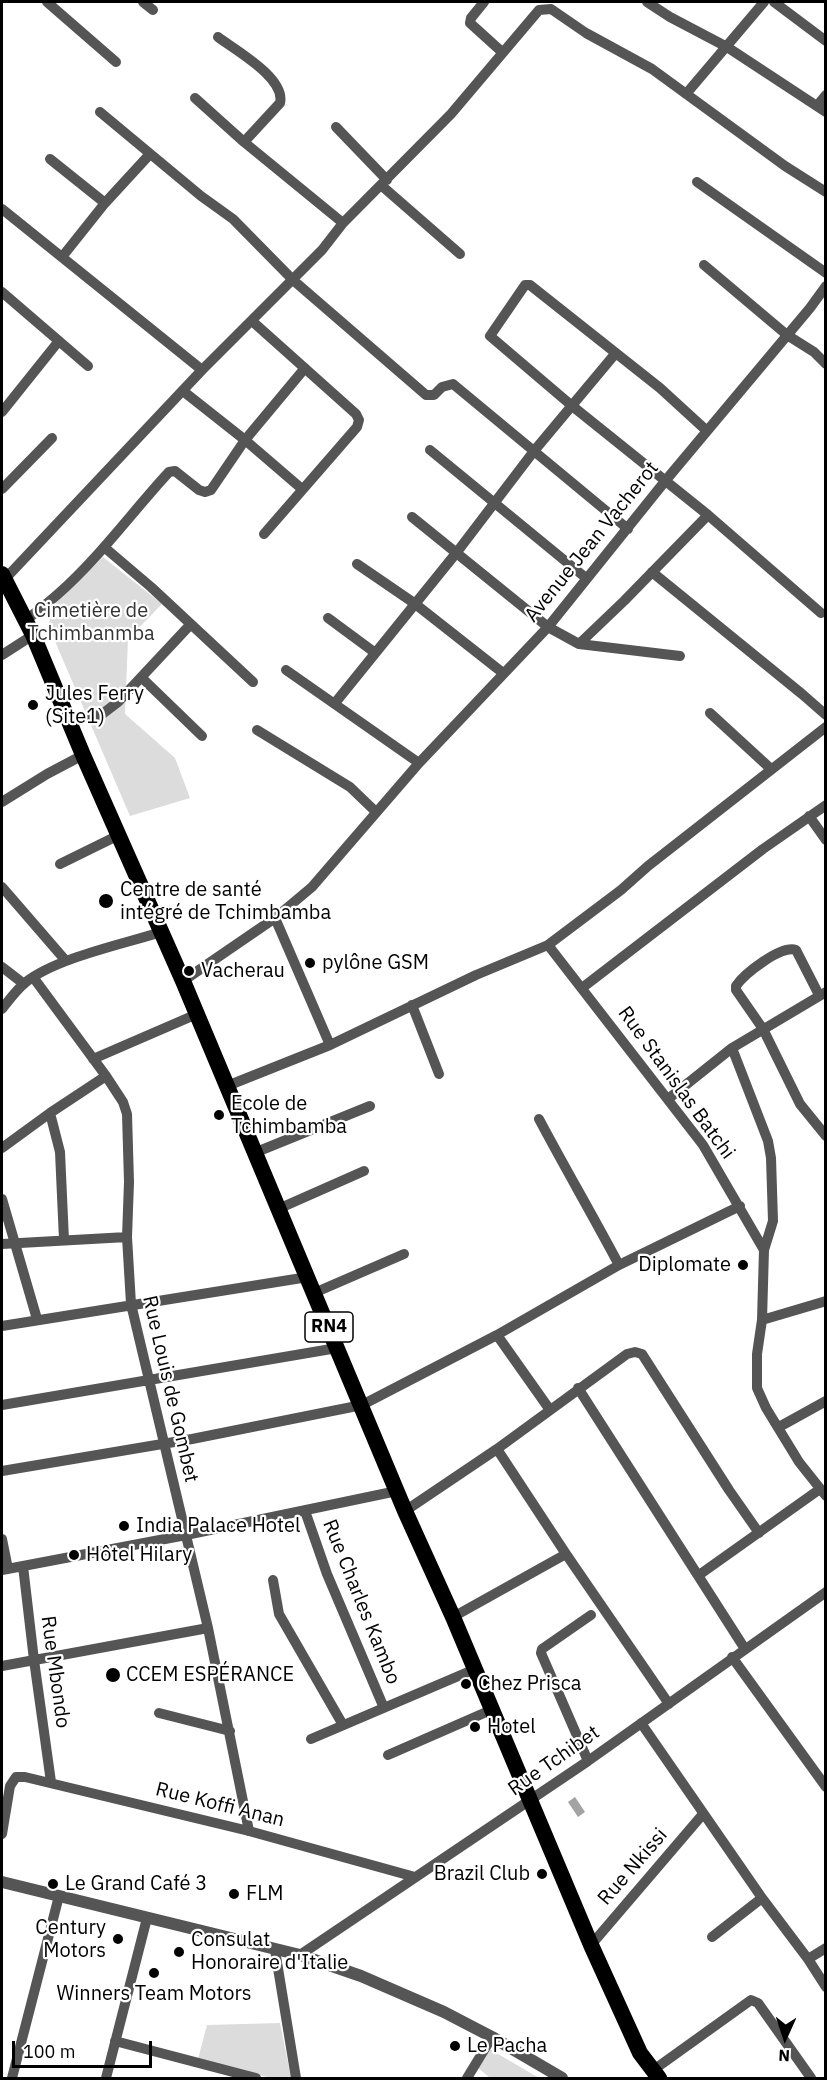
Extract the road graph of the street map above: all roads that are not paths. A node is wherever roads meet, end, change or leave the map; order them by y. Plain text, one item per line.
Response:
1 (47, 2) edge
2 (142, 2) edge
3 (484, 2) edge
4 (647, 2) edge
5 (764, 2) edge
6 (774, 2) edge
7 (153, 10) dead end
8 (218, 37) dead end
9 (825, 41) edge
10 (727, 47) junction
11 (502, 52) junction
12 (116, 62) dead end
13 (686, 94) junction
14 (825, 95) edge
15 (195, 98) dead end
16 (821, 109) edge
17 (100, 112) dead end
18 (336, 127) dead end
19 (244, 142) junction
20 (150, 154) junction
21 (50, 159) dead end
22 (697, 182) dead end
23 (384, 183) junction
24 (825, 192) edge
25 (105, 203) junction
26 (2, 209) edge
27 (344, 223) junction
28 (460, 254) dead end
29 (63, 257) junction
30 (704, 265) dead end
31 (825, 273) edge
32 (293, 280) junction
33 (825, 286) edge
34 (4, 298) edge
35 (252, 321) junction
36 (787, 335) junction
37 (58, 342) junction
38 (615, 354) junction
39 (825, 364) edge
40 (88, 366) dead end
41 (305, 368) junction
42 (202, 370) junction
43 (183, 391) junction
44 (571, 405) junction
45 (2, 412) edge
46 (707, 430) junction
47 (52, 438) dead end
48 (245, 440) junction
49 (430, 450) dead end
50 (534, 451) junction
51 (666, 480) junction
52 (2, 489) edge
53 (302, 489) junction
54 (494, 502) junction
55 (708, 514) junction
56 (412, 517) dead end
57 (628, 529) junction
58 (264, 534) dead end
59 (104, 547) junction
60 (457, 552) junction
61 (357, 564) dead end
62 (652, 572) junction
63 (3, 577) edge
64 (586, 578) junction
65 (414, 603) junction
66 (821, 613) dead end
67 (328, 618) dead end
68 (190, 625) junction
69 (548, 627) junction
70 (29, 628) junction
71 (579, 644) junction
72 (375, 652) junction
73 (2, 655) edge
74 (680, 656) dead end
75 (286, 670) dead end
76 (504, 673) junction
77 (142, 678) junction
78 (253, 682) dead end
79 (334, 703) junction
80 (710, 713) dead end
81 (825, 715) edge
82 (69, 719) junction
83 (825, 727) edge
84 (257, 730) dead end
85 (202, 736) dead end
86 (83, 755) junction
87 (419, 763) junction
88 (771, 769) junction
89 (2, 802) edge
90 (825, 805) edge
91 (376, 812) junction
92 (808, 816) junction
93 (118, 835) junction
94 (825, 840) edge
95 (60, 864) dead end
96 (2, 886) edge
97 (275, 918) junction
98 (161, 932) junction
99 (548, 945) junction
100 (66, 962) junction
101 (2, 967) edge
102 (33, 977) junction
103 (183, 981) junction
104 (24, 984) junction
105 (582, 988) junction
106 (822, 993) edge
107 (412, 1005) junction
108 (2, 1010) edge
109 (197, 1014) junction
110 (763, 1029) junction
111 (330, 1045) junction
112 (732, 1048) junction
113 (93, 1059) junction
114 (439, 1074) dead end
115 (106, 1076) junction
116 (227, 1086) junction
117 (668, 1099) junction
118 (370, 1106) dead end
119 (50, 1113) junction
120 (539, 1119) dead end
121 (825, 1136) edge
122 (2, 1148) edge
123 (254, 1154) junction
124 (364, 1171) dead end
125 (2, 1199) edge
126 (740, 1206) junction
127 (278, 1209) junction
128 (127, 1238) junction
129 (63, 1240) junction
130 (14, 1243) junction
131 (2, 1244) edge
132 (764, 1250) junction
133 (404, 1254) dead end
134 (619, 1265) junction
135 (308, 1277) junction
136 (314, 1293) junction
137 (825, 1301) edge
138 (131, 1304) junction
139 (37, 1320) junction
140 (762, 1320) junction
141 (2, 1326) edge
142 (497, 1335) junction
143 (337, 1348) junction
144 (148, 1381) junction
145 (578, 1388) junction
146 (825, 1401) edge
147 (2, 1405) edge
148 (362, 1405) junction
149 (550, 1410) junction
150 (779, 1427) junction
151 (164, 1443) junction
152 (497, 1449) junction
153 (2, 1471) edge
154 (397, 1491) junction
155 (823, 1493) edge
156 (305, 1510) junction
157 (405, 1510) junction
158 (759, 1533) junction
159 (186, 1535) junction
160 (2, 1539) edge
161 (566, 1554) junction
162 (23, 1566) junction
163 (5, 1569) edge
164 (699, 1575) junction
165 (273, 1581) dead end
166 (825, 1592) edge
167 (591, 1615) dead end
168 (453, 1617) junction
169 (208, 1628) junction
170 (745, 1649) junction
171 (732, 1657) junction
172 (34, 1660) junction
173 (2, 1666) edge
174 (475, 1669) junction
175 (669, 1704) junction
176 (384, 1708) junction
177 (491, 1710) junction
178 (159, 1713) dead end
179 (641, 1723) junction
180 (343, 1725) junction
181 (230, 1731) junction
182 (310, 1739) dead end
183 (388, 1755) dead end
184 (588, 1761) junction
185 (51, 1782) junction
186 (825, 1786) edge
187 (530, 1800) junction
188 (703, 1814) junction
189 (249, 1831) junction
190 (2, 1834) edge
191 (415, 1877) junction
192 (2, 1882) edge
193 (59, 1896) junction
194 (762, 1898) junction
195 (147, 1918) junction
196 (712, 1937) dead end
197 (591, 1945) junction
198 (825, 1948) edge
199 (275, 1950) junction
200 (300, 1955) junction
201 (808, 1959) junction
202 (825, 1987) edge
203 (492, 2037) junction
204 (116, 2041) junction
205 (656, 2074) edge
206 (12, 2079) edge
207 (106, 2079) edge
208 (256, 2079) edge
209 (296, 2079) edge
210 (467, 2079) edge
211 (562, 2079) edge
212 (810, 2079) edge

1 - 12 street
2 - 7 street
3 - 11 street
4 - 10 street
5 - 10 street
6 - 9 street
8 - 19 street
10 - 13 street
10 - 16 street
11 - 13 street
11 - 23 street
13 - 24 street
14 - 16 street
15 - 19 street
17 - 20 street
18 - 23 street
19 - 27 street
20 - 25 street
20 - 32 street
21 - 25 street
22 - 31 street
23 - 27 street
23 - 28 street
25 - 29 street
26 - 29 street
27 - 32 street
29 - 42 street
30 - 36 street
32 - 35 street
32 - 50 street
33 - 36 street, Avenue Jean Vacherot
34 - 37 street
35 - 41 street
35 - 42 street
36 - 39 street
36 - 46 street, Avenue Jean Vacherot
37 - 40 street
37 - 45 street
38 - 44 street
38 - 44 street
38 - 46 street
41 - 48 street
41 - 53 street
42 - 43 street
43 - 48 street
43 - 63 street
44 - 50 street
44 - 51 street
46 - 51 street, Avenue Jean Vacherot
47 - 52 street
48 - 53 street
48 - 59 street
49 - 54 street
50 - 54 street
50 - 57 street
51 - 55 street
51 - 57 street, Avenue Jean Vacherot
53 - 58 street
54 - 60 street
54 - 64 street
55 - 62 street
55 - 66 street
56 - 60 street
57 - 64 street, Avenue Jean Vacherot
59 - 68 street
59 - 70 street
60 - 65 street
60 - 69 street
61 - 65 street
62 - 71 street
62 - 81 street
63 - 70 highway, RN4
64 - 69 street, Avenue Jean Vacherot
65 - 72 street
65 - 76 street
67 - 72 street
68 - 77 street
68 - 78 street
69 - 71 street
69 - 76 street, Avenue Jean Vacherot
70 - 73 street
70 - 82 highway, RN4
71 - 74 street
72 - 79 street
75 - 79 street
76 - 87 street, Avenue Jean Vacherot
77 - 82 street
77 - 85 street
79 - 87 street
80 - 88 street
82 - 86 highway, RN4
83 - 88 street
84 - 91 street
86 - 89 street
86 - 93 highway, RN4
87 - 91 street, Avenue Jean Vacherot
88 - 99 street
90 - 92 street
91 - 97 street, Avenue Jean Vacherot
92 - 94 street
92 - 105 street
93 - 95 street
93 - 98 highway, RN4
96 - 100 street
97 - 103 street
97 - 111 street
98 - 100 street
98 - 103 highway, RN4
99 - 105 street, Rue Stanislas Batchi
99 - 107 street
100 - 102 street
101 - 104 street
102 - 104 street
102 - 113 street, Rue Louis de Gombet
103 - 109 highway, RN4
104 - 108 street
105 - 117 street, Rue Stanislas Batchi
106 - 110 street
106 - 110 street
107 - 111 street
107 - 114 street
109 - 113 street
109 - 116 highway, RN4
110 - 112 street
110 - 121 street
111 - 116 street
112 - 117 street
112 - 132 street
113 - 115 street, Rue Louis de Gombet
115 - 119 street
115 - 128 street, Rue Louis de Gombet
116 - 123 highway, RN4
117 - 126 street, Rue Stanislas Batchi
118 - 123 street
119 - 122 street
119 - 129 street
120 - 134 street
123 - 127 highway, RN4
124 - 127 street
125 - 130 street
126 - 132 street, Rue Stanislas Batchi
126 - 134 street
127 - 135 highway, RN4
128 - 129 street
128 - 138 street, Rue Louis de Gombet
129 - 130 street
130 - 131 street
130 - 139 street
132 - 140 street
133 - 136 street
134 - 142 street
135 - 136 highway, RN4
135 - 138 street
136 - 143 highway, RN4
137 - 140 street
138 - 139 street
138 - 144 street, Rue Louis de Gombet
139 - 141 street
140 - 150 street
142 - 148 street
142 - 149 street
143 - 144 street
143 - 148 highway, RN4
144 - 147 street
144 - 151 street, Rue Louis de Gombet
145 - 149 street
145 - 158 street
145 - 164 street
146 - 150 street
148 - 151 street
148 - 154 highway, RN4
149 - 152 street
150 - 155 street
151 - 153 street
151 - 159 street, Rue Louis de Gombet
152 - 157 street
152 - 161 street
154 - 156 street
154 - 157 highway, RN4
155 - 158 street
156 - 159 street
156 - 176 street, Rue Charles Kambo
157 - 168 highway, RN4
158 - 164 street
159 - 162 street
159 - 169 street, Rue Louis de Gombet
160 - 163 street
161 - 168 street
161 - 175 street
162 - 163 street
162 - 172 street, Rue Mbondo
164 - 170 street
165 - 180 street
166 - 170 street, Rue Tchibet
167 - 184 street
168 - 174 highway, RN4
169 - 172 street
169 - 181 street, Rue Louis de Gombet
170 - 171 street, Rue Tchibet
171 - 175 street, Rue Tchibet
171 - 186 street
172 - 173 street
172 - 185 street, Rue Mbondo
174 - 176 street
174 - 177 highway, RN4
175 - 179 street, Rue Tchibet
176 - 180 street
177 - 183 street
177 - 187 highway, RN4
178 - 181 street
179 - 184 street, Rue Tchibet
179 - 188 street
180 - 182 street
181 - 189 street, Rue Louis de Gombet
184 - 187 street, Rue Tchibet
185 - 189 street, Rue Koffi Anan
185 - 190 street, Rue Koffi Anan
187 - 191 street, Rue Tchibet
187 - 197 highway, RN4
188 - 194 street
188 - 197 street, Rue Nkissi
189 - 191 street, Rue Koffi Anan
191 - 200 street, Rue Tchibet
192 - 193 street
193 - 195 street
193 - 206 street
194 - 196 street
194 - 201 street
195 - 199 street
195 - 204 street
197 - 205 highway, RN4
198 - 201 street
199 - 200 street
199 - 209 street
200 - 203 street
201 - 202 street
203 - 210 street
203 - 211 street
204 - 207 street
204 - 208 street
205 - 212 street

